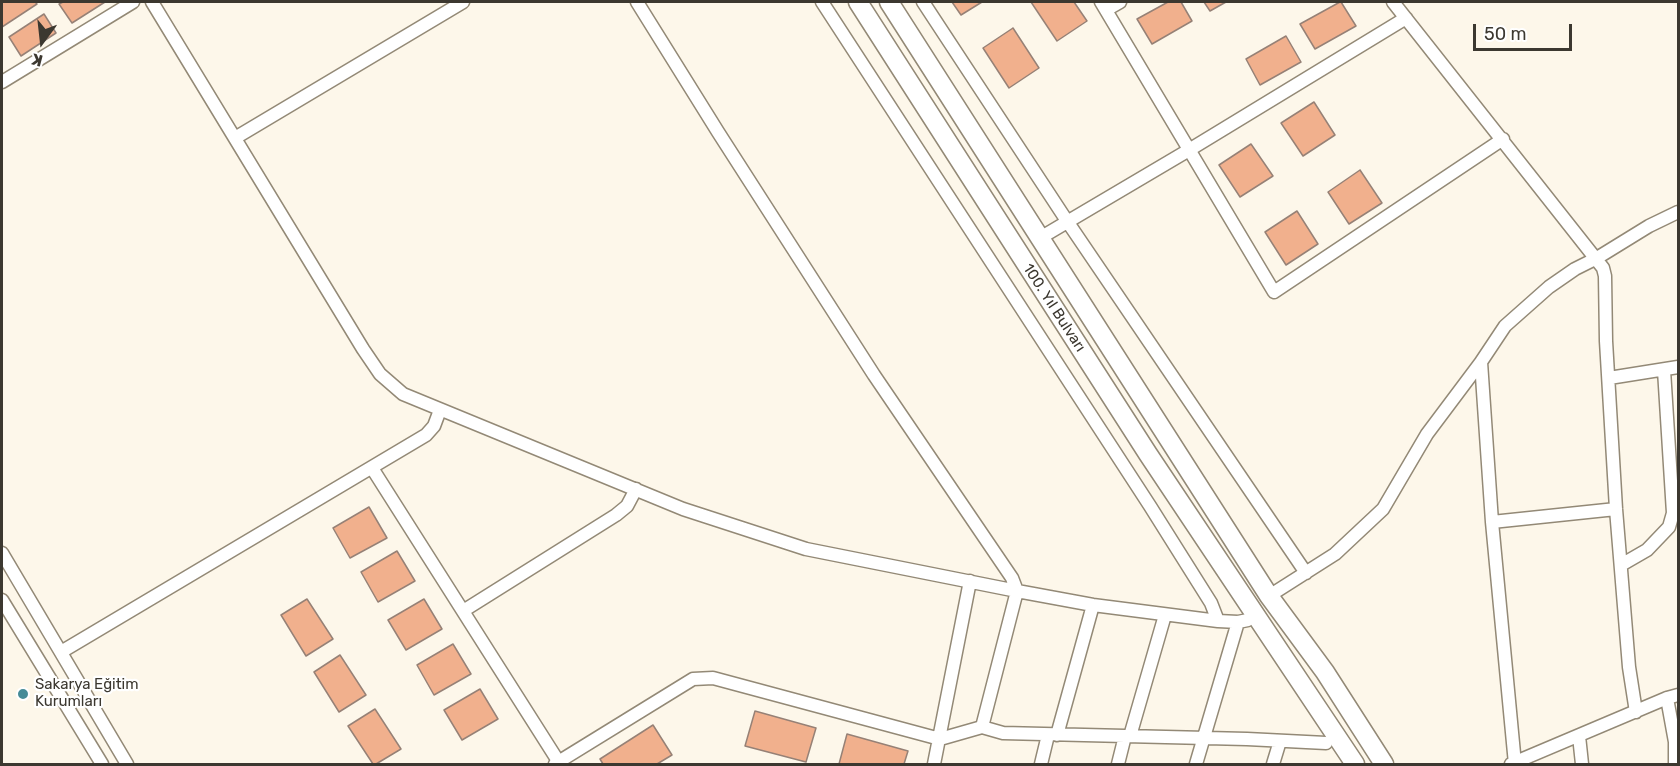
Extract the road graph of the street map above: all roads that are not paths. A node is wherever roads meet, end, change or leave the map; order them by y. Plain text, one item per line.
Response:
1 (133, 2) edge
2 (152, 2) edge
3 (464, 2) edge
4 (637, 2) edge
5 (822, 2) edge
6 (858, 2) edge
7 (889, 2) edge
8 (922, 2) edge
9 (1120, 2) edge
10 (1393, 2) edge
11 (1103, 6) edge
12 (1406, 18) junction
13 (2, 82) edge
14 (235, 138) junction
15 (1503, 140) junction
16 (1189, 150) junction
17 (1678, 212) edge
18 (1067, 221) junction
19 (1040, 237) junction
20 (1597, 258) junction
21 (1481, 362) junction
22 (1678, 367) edge
23 (1664, 370) junction
24 (1609, 378) junction
25 (440, 410) junction
26 (372, 468) junction
27 (636, 489) junction
28 (1616, 509) junction
29 (1492, 522) junction
30 (2, 553) edge
31 (1620, 566) junction
32 (1306, 573) junction
33 (970, 582) junction
34 (1017, 591) junction
35 (1269, 596) junction
36 (2, 600) edge
37 (1094, 605) junction
38 (463, 611) junction
39 (1254, 612) junction
40 (1165, 615) junction
41 (1218, 621) junction
42 (1238, 622) junction
43 (61, 652) junction
44 (1673, 697) edge
45 (1636, 712) junction
46 (982, 727) junction
47 (1052, 735) junction
48 (1128, 736) junction
49 (1579, 736) junction
50 (940, 738) junction
51 (1204, 738) junction
52 (1280, 741) junction
53 (1326, 743) dead end
54 (558, 764) edge
55 (1514, 764) edge
56 (102, 765) edge
57 (127, 765) edge
58 (934, 765) edge
59 (1041, 765) edge
60 (1118, 765) edge
61 (1196, 765) edge
62 (1273, 765) edge
63 (1355, 765) edge
64 (1384, 765) edge
65 (1582, 765) edge
66 (1675, 765) edge

1 - 13 street
2 - 14 street
3 - 14 street
4 - 34 street
5 - 41 street
6 - 39 main road, 100. Yıl Bulvarı
7 - 19 main road, 100. Yıl Bulvarı
8 - 18 street
9 - 11 street
10 - 12 street
11 - 16 street
12 - 15 street
12 - 16 street
14 - 25 street
15 - 16 street
15 - 20 street
16 - 18 street
17 - 20 street
18 - 19 street
18 - 32 street
19 - 35 main road, 100. Yıl Bulvarı
20 - 21 street
20 - 24 street
21 - 29 street
21 - 32 street
22 - 23 street
23 - 24 street
23 - 31 street
24 - 28 street
25 - 26 street
25 - 27 street
26 - 38 street
26 - 43 street
27 - 33 street
27 - 38 street
28 - 29 street
28 - 31 street
29 - 55 street
30 - 43 street
31 - 45 street
32 - 35 street
33 - 34 street
33 - 50 street
34 - 37 street
34 - 46 street
35 - 39 main road
35 - 64 main road, 100. Yıl Bulvarı
36 - 56 street
37 - 40 street
37 - 47 street
38 - 54 street
39 - 42 street
39 - 63 main road, 100. Yıl Bulvarı
40 - 41 street
40 - 48 street
41 - 42 street
42 - 51 street
43 - 57 street
44 - 45 street
44 - 66 street
45 - 49 street
46 - 47 street
46 - 50 street
47 - 48 street
47 - 59 street
48 - 51 street
48 - 60 street
49 - 55 street
49 - 65 street
50 - 54 street
50 - 58 street
51 - 52 street
51 - 61 street
52 - 53 street
52 - 62 street

